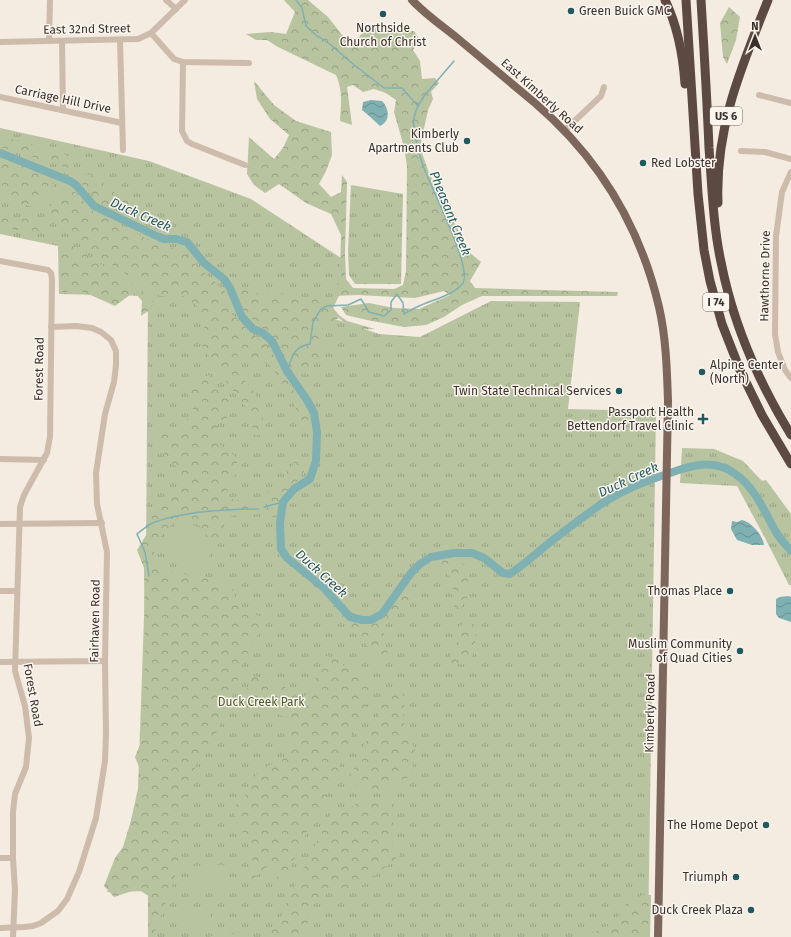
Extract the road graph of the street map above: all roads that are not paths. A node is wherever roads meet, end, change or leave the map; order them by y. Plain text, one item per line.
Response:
1 (50, 0) edge
2 (166, 0) edge
3 (185, 0) edge
4 (412, 0) edge
5 (665, 0) edge
6 (686, 0) edge
7 (701, 0) edge
8 (768, 0) edge
9 (176, 9) junction
10 (151, 33) junction
11 (120, 40) junction
12 (49, 41) junction
13 (62, 41) junction
14 (0, 42) edge
15 (183, 62) junction
16 (249, 63) dead end
17 (604, 87) dead end
18 (759, 95) dead end
19 (0, 97) edge
20 (791, 103) edge
21 (63, 110) junction
22 (122, 123) junction
23 (694, 125) junction
24 (564, 131) junction
25 (123, 150) dead end
26 (741, 151) dead end
27 (791, 159) edge
28 (245, 165) dead end
29 (791, 172) edge
30 (717, 238) junction
31 (0, 261) edge
32 (662, 322) joint
33 (51, 327) junction
34 (791, 378) edge
35 (791, 435) edge
36 (0, 459) edge
37 (44, 460) junction
38 (791, 464) edge
39 (102, 523) junction
40 (0, 524) edge
41 (20, 524) junction
42 (0, 591) edge
43 (17, 591) junction
44 (104, 661) junction
45 (0, 662) edge
46 (16, 662) junction
47 (0, 858) edge
48 (13, 858) junction
49 (0, 928) edge
50 (12, 929) junction
51 (13, 937) edge
52 (658, 937) edge

1 - 12 street
2 - 9 street
3 - 9 street, East 32nd Street
4 - 24 main road, East Kimberly Road
5 - 23 highway, US 6
6 - 23 highway, I 74
7 - 30 highway, I 74
8 - 30 highway, US 6
9 - 10 street, East 32nd Street
10 - 11 street, East 32nd Street
10 - 15 street
11 - 13 street, East 32nd Street
11 - 22 street
12 - 13 street, East 32nd Street
12 - 14 street, East 32nd Street
13 - 21 street
15 - 16 street
15 - 28 street
17 - 24 street
18 - 20 street
19 - 21 street, Carriage Hill Drive
21 - 22 street, Carriage Hill Drive
22 - 25 street
23 - 38 highway, I 74
24 - 32 main road, East Kimberly Road
26 - 27 street
29 - 34 street, Hawthorne Drive
30 - 35 highway, I 74
31 - 33 street, Forest Road
32 - 52 main road, Kimberly Road
33 - 37 street, Forest Road
33 - 39 street, Fairhaven Road
36 - 37 street
37 - 41 street, Forest Road
39 - 41 street
39 - 44 street, Fairhaven Road
40 - 41 street
41 - 43 street, Forest Road
42 - 43 street
43 - 46 street, Forest Road
44 - 46 street
44 - 50 street, Fairhaven Road
45 - 46 street
46 - 48 street, Forest Road
47 - 48 street
48 - 50 street, Forest Road
49 - 50 street, Fairhaven Road
50 - 51 street, Forest Road

